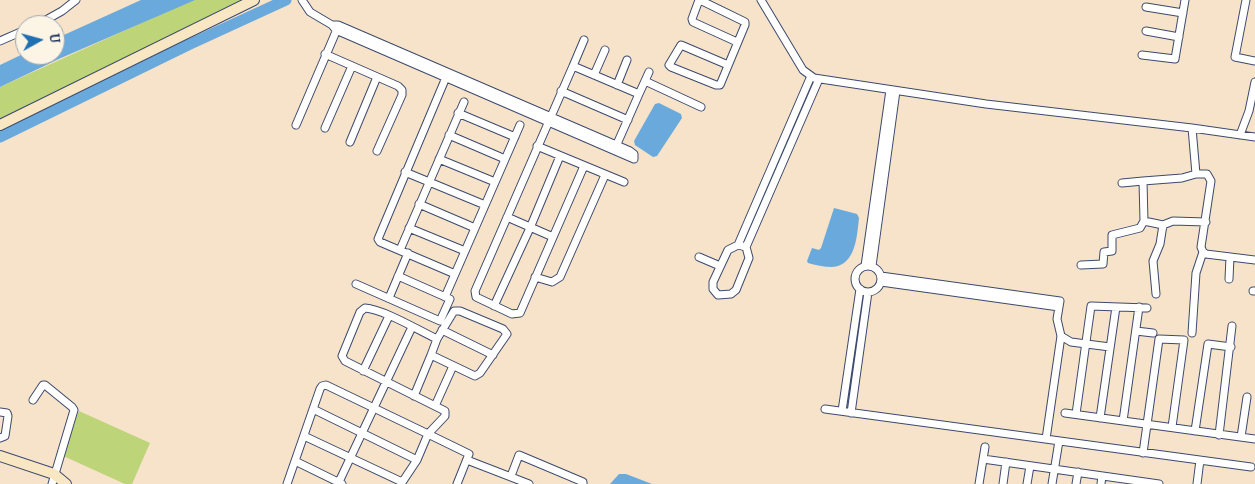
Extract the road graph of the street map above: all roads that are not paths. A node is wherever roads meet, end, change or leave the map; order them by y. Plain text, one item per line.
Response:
1 (76, 0) edge
2 (254, 0) edge
3 (700, 0) edge
4 (761, 0) edge
5 (1185, 0) edge
6 (1246, 0) edge
7 (303, 1) edge
8 (1146, 7) dead end
9 (1183, 13) junction
10 (55, 15) edge
11 (336, 27) junction
12 (1146, 31) dead end
13 (15, 34) edge
14 (1179, 37) junction
15 (584, 40) dead end
16 (0, 41) edge
17 (737, 42) junction
18 (605, 50) dead end
19 (325, 54) junction
20 (1142, 55) dead end
21 (627, 60) dead end
22 (1255, 61) edge
23 (728, 65) junction
24 (352, 66) junction
25 (572, 66) junction
26 (649, 72) dead end
27 (447, 75) junction
28 (594, 75) junction
29 (377, 77) junction
30 (815, 78) junction
31 (645, 81) junction
32 (617, 85) junction
33 (1255, 85) edge
34 (893, 90) junction
35 (561, 91) junction
36 (639, 94) junction
37 (464, 102) dead end
38 (701, 107) dead end
39 (458, 113) junction
40 (549, 119) junction
41 (628, 120) junction
42 (0, 125) edge
43 (296, 125) dead end
44 (520, 125) dead end
45 (325, 128) dead end
46 (449, 134) junction
47 (1192, 134) junction
48 (1240, 135) junction
49 (515, 137) junction
50 (1255, 137) edge
51 (350, 142) dead end
52 (617, 144) junction
53 (537, 146) junction
54 (377, 151) dead end
55 (560, 156) junction
56 (439, 158) junction
57 (505, 159) junction
58 (584, 166) junction
59 (406, 172) junction
60 (1196, 174) junction
61 (605, 175) junction
62 (1143, 181) junction
63 (429, 182) junction
64 (495, 182) junction
65 (624, 182) dead end
66 (1122, 183) dead end
67 (419, 204) junction
68 (485, 205) junction
69 (507, 217) junction
70 (1144, 221) junction
71 (1206, 222) junction
72 (1163, 225) junction
73 (409, 228) junction
74 (475, 228) junction
75 (530, 228) junction
76 (553, 237) junction
77 (742, 246) junction
78 (400, 250) junction
79 (465, 251) junction
80 (1203, 252) junction
81 (408, 254) junction
82 (699, 257) dead end
83 (1230, 257) junction
84 (1255, 260) edge
85 (1081, 265) dead end
86 (720, 266) junction
87 (868, 266) junction
88 (455, 274) junction
89 (398, 276) junction
90 (535, 277) junction
91 (881, 279) junction
92 (1229, 279) dead end
93 (356, 284) dead end
94 (860, 289) junction
95 (868, 292) junction
96 (1156, 294) dead end
97 (445, 297) junction
98 (389, 298) junction
99 (494, 306) junction
100 (1116, 307) junction
101 (1139, 307) junction
102 (1147, 308) dead end
103 (389, 316) junction
104 (1232, 326) dead end
105 (412, 327) junction
106 (442, 330) junction
107 (1136, 331) junction
108 (1192, 333) dead end
109 (1153, 334) dead end
110 (1061, 336) junction
111 (437, 339) junction
112 (1086, 344) junction
113 (1110, 347) junction
114 (1231, 347) junction
115 (431, 355) junction
116 (493, 355) junction
117 (453, 366) junction
118 (363, 371) junction
119 (386, 382) junction
120 (414, 396) junction
121 (1247, 396) dead end
122 (33, 400) dead end
123 (435, 406) junction
124 (374, 407) junction
125 (313, 409) junction
126 (825, 409) dead end
127 (0, 412) edge
128 (842, 412) junction
129 (851, 413) junction
130 (1065, 413) dead end
131 (1076, 414) junction
132 (1100, 418) junction
133 (1123, 421) junction
134 (1148, 424) junction
135 (1172, 427) junction
136 (1195, 431) junction
137 (362, 433) junction
138 (428, 434) junction
139 (1219, 434) junction
140 (304, 436) junction
141 (1241, 437) junction
142 (0, 438) edge
143 (1046, 439) junction
144 (1255, 439) edge
145 (1059, 441) junction
146 (984, 447) dead end
147 (1144, 452) junction
148 (0, 456) edge
149 (350, 458) junction
150 (983, 459) junction
151 (417, 460) junction
152 (467, 460) junction
153 (1200, 460) junction
154 (295, 461) junction
155 (1006, 462) junction
156 (1030, 466) junction
157 (1251, 467) dead end
158 (1055, 469) junction
159 (1078, 472) junction
160 (510, 476) junction
161 (1102, 476) junction
162 (53, 479) edge
163 (1125, 482) edge
164 (340, 483) edge
165 (402, 483) edge
166 (459, 483) edge
167 (66, 484) edge
168 (287, 484) edge
169 (529, 484) edge
170 (583, 484) edge
171 (979, 484) edge
172 (1003, 484) edge
173 (1027, 484) edge
174 (1052, 484) edge
175 (1076, 484) edge
176 (1101, 484) edge
177 (1159, 484) edge
178 (1197, 484) edge

1 - 10 street
2 - 42 main road
3 - 17 street
3 - 17 street
4 - 30 street
5 - 9 street
6 - 22 street
7 - 11 street
8 - 9 street
9 - 14 street
11 - 19 street
11 - 27 street
12 - 14 street
13 - 16 street
14 - 20 street
15 - 25 street
17 - 23 street
18 - 28 street
19 - 24 street
19 - 43 street
21 - 32 street
23 - 23 street
24 - 29 street
24 - 45 street
25 - 28 street
25 - 35 street
26 - 31 street
27 - 40 street
27 - 59 street
28 - 32 street
29 - 51 street
29 - 54 street
30 - 34 street
30 - 77 street
31 - 36 street
31 - 38 street
32 - 36 street
33 - 48 street
34 - 47 street
34 - 87 street
35 - 40 street
35 - 41 street
36 - 41 street
37 - 39 street
39 - 46 street
39 - 49 street
40 - 52 street
40 - 52 street
40 - 53 street
41 - 52 street
44 - 49 street
46 - 56 street
46 - 57 street
47 - 48 street
47 - 60 street
48 - 50 street
49 - 57 street
53 - 55 street
53 - 69 street
55 - 58 street
55 - 75 street
56 - 63 street
56 - 64 street
57 - 64 street
58 - 61 street
58 - 76 street
59 - 63 street
59 - 78 street
60 - 62 street
60 - 71 street
61 - 65 street
61 - 90 street
62 - 66 street
62 - 70 street
63 - 67 street
63 - 68 street
64 - 68 street
67 - 73 street
67 - 74 street
68 - 74 street
69 - 75 street
69 - 99 street
70 - 72 street
70 - 85 street
71 - 72 street
71 - 80 street
72 - 96 street
73 - 78 street
73 - 79 street
74 - 79 street
75 - 76 street
75 - 99 street
76 - 90 street
77 - 86 street
77 - 86 street
78 - 81 street
79 - 88 street
80 - 83 street
80 - 108 street
81 - 88 street
81 - 89 street
82 - 86 street
83 - 84 street
83 - 92 street
87 - 91 street
87 - 94 street
88 - 97 street
89 - 97 street
89 - 98 street
90 - 99 street
91 - 95 street
91 - 110 street
93 - 98 street
94 - 95 street
94 - 128 street
95 - 129 street
97 - 98 street
100 - 101 street
100 - 112 street
100 - 113 street
101 - 102 street
101 - 107 street
103 - 105 street
103 - 118 street
103 - 118 street
104 - 114 street
105 - 111 street
105 - 119 street
106 - 111 street
106 - 116 street
106 - 116 street
107 - 109 street
107 - 133 street
110 - 112 street
110 - 143 street
111 - 115 street
112 - 113 street
112 - 131 street
113 - 132 street
114 - 136 street
114 - 139 street
115 - 117 street
115 - 120 street
116 - 117 street
117 - 123 street
118 - 119 street
119 - 120 street
119 - 124 street
120 - 123 street
121 - 141 street
122 - 162 street
123 - 138 street
124 - 125 street
124 - 137 street
124 - 138 street
125 - 137 street
125 - 140 street
126 - 128 street
127 - 142 street
128 - 129 street
129 - 143 street
130 - 131 street
131 - 132 street
132 - 133 street
133 - 134 street
134 - 135 street
134 - 135 street
134 - 147 street
135 - 136 street
136 - 139 street
137 - 149 street
137 - 151 street
138 - 151 street
138 - 152 street
139 - 141 street
140 - 149 street
140 - 154 street
141 - 144 street
143 - 145 street
145 - 147 street
145 - 158 street
146 - 150 street
147 - 153 street
148 - 162 main road
149 - 164 street
149 - 165 street
150 - 155 street
150 - 171 street
151 - 165 street
152 - 160 street
152 - 166 street
153 - 157 street
153 - 178 street
154 - 164 street
154 - 168 street
155 - 156 street
155 - 172 street
156 - 158 street
156 - 173 street
158 - 159 street
158 - 174 street
159 - 161 street
159 - 175 street
160 - 169 street
160 - 170 street
161 - 163 street
161 - 176 street
162 - 167 main road
163 - 177 street

